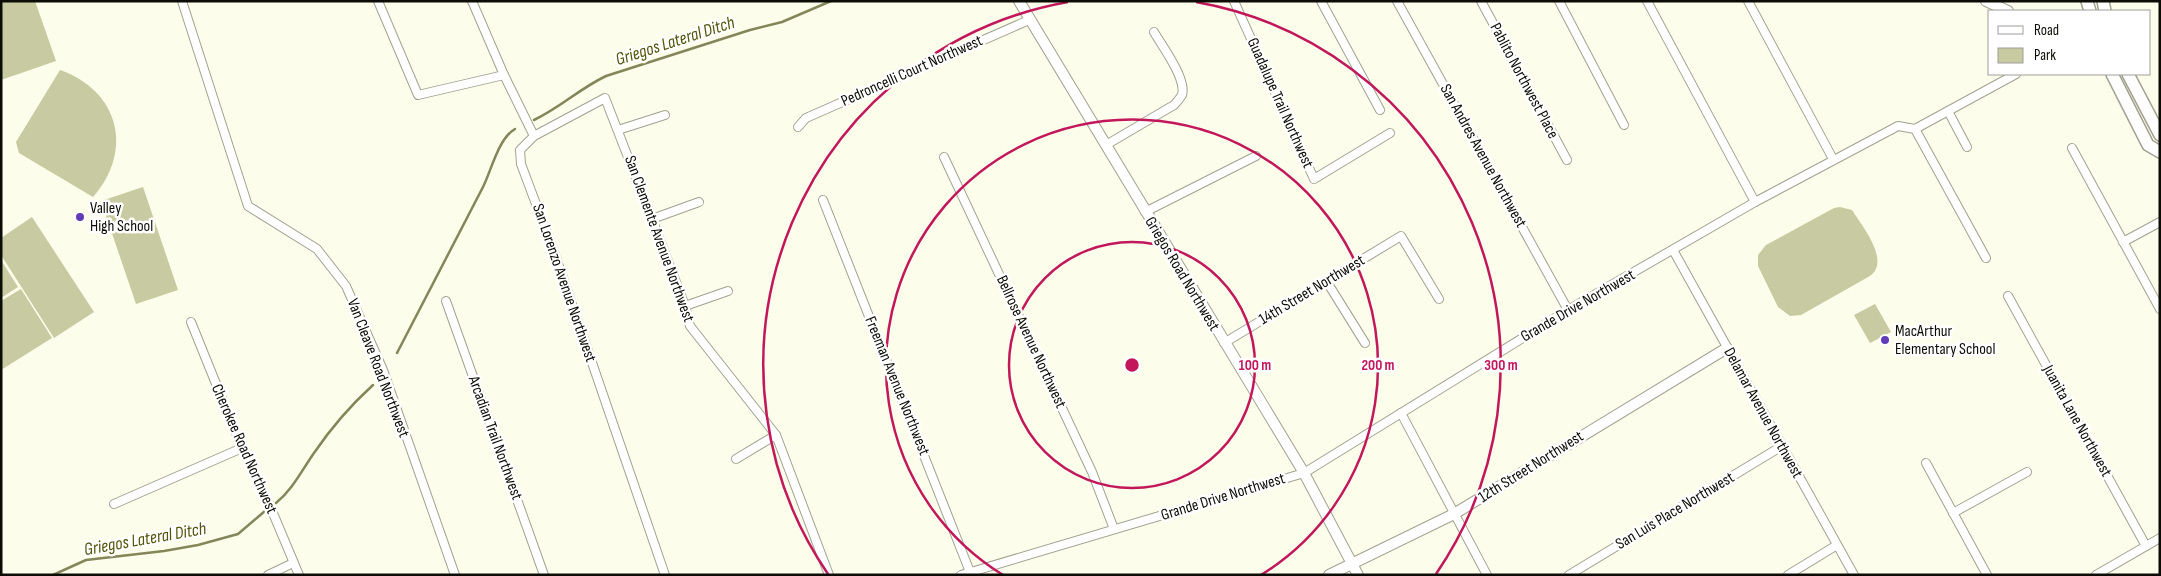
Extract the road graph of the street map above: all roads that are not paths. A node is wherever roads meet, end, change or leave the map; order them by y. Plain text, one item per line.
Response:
1 (182, 1) edge
2 (378, 1) edge
3 (472, 1) edge
4 (1019, 1) edge
5 (1234, 1) edge
6 (1321, 1) edge
7 (1398, 1) edge
8 (1481, 1) edge
9 (1559, 1) edge
10 (1647, 1) edge
11 (1748, 1) edge
12 (1986, 1) edge
13 (2006, 10) edge
14 (1029, 20) junction
15 (1154, 32) dead end
16 (504, 75) junction
17 (2014, 75) edge
18 (2113, 75) edge
19 (2129, 75) edge
20 (1380, 110) dead end
21 (1948, 111) junction
22 (665, 115) dead end
23 (1624, 125) dead end
24 (798, 127) dead end
25 (1915, 129) junction
26 (618, 130) junction
27 (1390, 133) dead end
28 (2160, 135) edge
29 (534, 136) junction
30 (1106, 145) junction
31 (1967, 147) dead end
32 (2072, 148) dead end
33 (2160, 152) edge
34 (1256, 156) dead end
35 (944, 157) dead end
36 (1833, 159) junction
37 (1567, 160) dead end
38 (823, 200) dead end
39 (699, 202) dead end
40 (1755, 202) junction
41 (1145, 212) junction
42 (652, 219) junction
43 (2160, 222) edge
44 (2123, 242) junction
45 (1673, 250) junction
46 (1986, 258) dead end
47 (1327, 282) junction
48 (728, 291) dead end
49 (2008, 296) dead end
50 (1439, 299) dead end
51 (446, 301) dead end
52 (685, 306) junction
53 (2160, 309) edge
54 (1568, 310) junction
55 (191, 322) dead end
56 (1224, 343) junction
57 (1365, 343) dead end
58 (1727, 348) junction
59 (1401, 414) junction
60 (776, 435) junction
61 (1782, 446) junction
62 (242, 448) junction
63 (736, 459) dead end
64 (1926, 463) dead end
65 (2027, 472) dead end
66 (1304, 473) junction
67 (114, 504) dead end
68 (1953, 513) junction
69 (1454, 514) junction
70 (1114, 529) junction
71 (2160, 538) edge
72 (1837, 545) junction
73 (2146, 546) junction
74 (293, 563) junction
75 (1353, 564) junction
76 (970, 572) junction
77 (268, 575) edge
78 (299, 575) edge
79 (455, 575) edge
80 (544, 575) edge
81 (665, 575) edge
82 (829, 575) edge
83 (960, 575) edge
84 (1329, 575) edge
85 (1358, 575) edge
86 (1487, 575) edge
87 (1569, 575) edge
88 (1788, 575) edge
89 (1854, 575) edge
90 (1987, 575) edge
91 (2096, 575) edge

1 - 79 street, Van Cleave Road Northwest
2 - 16 street
3 - 16 street
4 - 14 main road, Griegos Road Northwest
5 - 27 street, Guadalupe Trail Northwest
6 - 20 street
7 - 54 street, San Andres Avenue Northwest
8 - 37 street, Pablito Northwest Place
9 - 23 street
10 - 40 street
11 - 36 street
12 - 13 main road
14 - 24 street, Pedroncelli Court Northwest
14 - 30 main road, Griegos Road Northwest
15 - 30 street
16 - 29 street
17 - 21 street, Grande Drive Northwest
18 - 33 main road
19 - 28 main road
21 - 25 street, Grande Drive Northwest
21 - 31 street
22 - 26 street
25 - 36 street, Grande Drive Northwest
25 - 46 street
26 - 29 street, San Clemente Avenue Northwest
26 - 42 street, San Clemente Avenue Northwest
29 - 81 street, San Lorenzo Avenue Northwest
30 - 41 main road, Griegos Road Northwest
32 - 44 street
34 - 41 street
35 - 70 street, Bellrose Avenue Northwest
36 - 40 street, Grande Drive Northwest
38 - 76 street, Freeman Avenue Northwest
39 - 42 street
40 - 45 street, Grande Drive Northwest
41 - 56 main road, Griegos Road Northwest
42 - 52 street, San Clemente Avenue Northwest
43 - 44 street
44 - 53 street
45 - 54 street, Grande Drive Northwest
45 - 58 street, Delamar Avenue Northwest
47 - 50 street, 14th Street Northwest
47 - 56 street, 14th Street Northwest
47 - 57 street
48 - 52 street
49 - 73 street, Juanita Lane Northwest
51 - 80 street, Arcadian Trail Northwest
52 - 60 street, San Clemente Avenue Northwest
54 - 59 street, Grande Drive Northwest
55 - 62 street, Cherokee Road Northwest
56 - 66 main road, Griegos Road Northwest
58 - 61 street, Delamar Avenue Northwest
58 - 69 main road, 12th Street Northwest
59 - 66 street, Grande Drive Northwest
59 - 69 street
60 - 63 street
60 - 82 street, San Clemente Avenue Northwest
61 - 72 street, Delamar Avenue Northwest
61 - 87 street, San Luis Place Northwest
62 - 67 street
62 - 74 street, Cherokee Road Northwest
64 - 68 street
65 - 68 street
66 - 70 street, Grande Drive Northwest
66 - 75 main road, Griegos Road Northwest
68 - 90 street
69 - 75 main road, 12th Street Northwest
69 - 86 street
70 - 76 street, Grande Drive Northwest
71 - 73 street
72 - 88 street
72 - 89 street, Delamar Avenue Northwest
73 - 91 street
74 - 77 street
74 - 78 street, Cherokee Road Northwest
75 - 84 main road, 12th Street Northwest
75 - 85 main road, Griegos Road Northwest
76 - 83 street, Grande Drive Northwest

